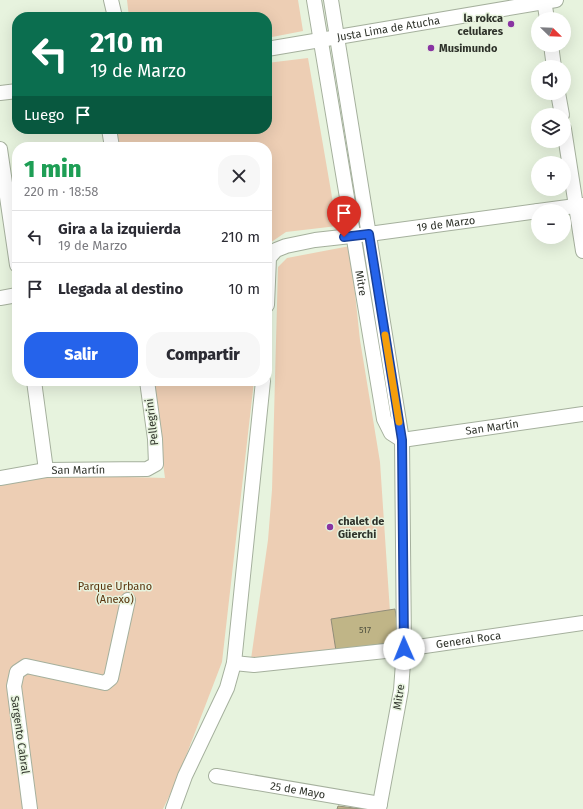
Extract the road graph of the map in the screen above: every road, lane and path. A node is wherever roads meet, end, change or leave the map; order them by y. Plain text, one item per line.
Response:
1 (111, 0) edge
2 (314, 0) edge
3 (331, 0) edge
4 (548, 1) edge
5 (114, 12) edge
6 (547, 12) edge
7 (337, 36) junction
8 (321, 39) junction
9 (272, 48) edge
10 (12, 92) edge
11 (0, 93) edge
12 (568, 148) edge
13 (0, 149) edge
14 (579, 205) edge
15 (531, 212) edge
16 (12, 231) edge
17 (369, 234) junction
18 (353, 236) junction
19 (583, 251) edge
20 (272, 255) edge
21 (12, 296) edge
22 (0, 298) edge
23 (35, 386) edge
24 (148, 386) edge
25 (262, 386) edge
26 (583, 414) edge
27 (402, 440) junction
28 (156, 464) joint
29 (46, 470) junction
30 (0, 478) edge
31 (128, 600) dead end
32 (583, 623) edge
33 (404, 649) junction
34 (234, 663) junction
35 (216, 776) dead end
36 (379, 807) edge
37 (30, 809) edge
38 (173, 809) edge

1 - 5 street
2 - 8 street, Mitre
3 - 7 street, Mitre
4 - 6 street
4 - 7 street, Justa Lima de Atucha
7 - 8 street, Justa Lima de Atucha
7 - 17 street, Mitre
8 - 9 street, Justa Lima de Atucha
8 - 18 street, Mitre
10 - 11 street
12 - 14 street
13 - 16 street
14 - 19 street
15 - 17 street, 19 de Marzo
17 - 18 street, 19 de Marzo
17 - 27 street, Mitre
18 - 20 street, 19 de Marzo
18 - 27 street, Mitre
21 - 22 street
23 - 29 street
24 - 28 street, Pellegrini
25 - 34 street
26 - 27 street, San Martín
27 - 33 street, Mitre
28 - 29 street, San Martín
29 - 30 street, San Martín
31 - 37 street, Sargento Cabral
32 - 33 street, General Roca
33 - 34 street, General Roca
33 - 36 street, Mitre
34 - 38 street
35 - 36 street, 25 de Mayo

